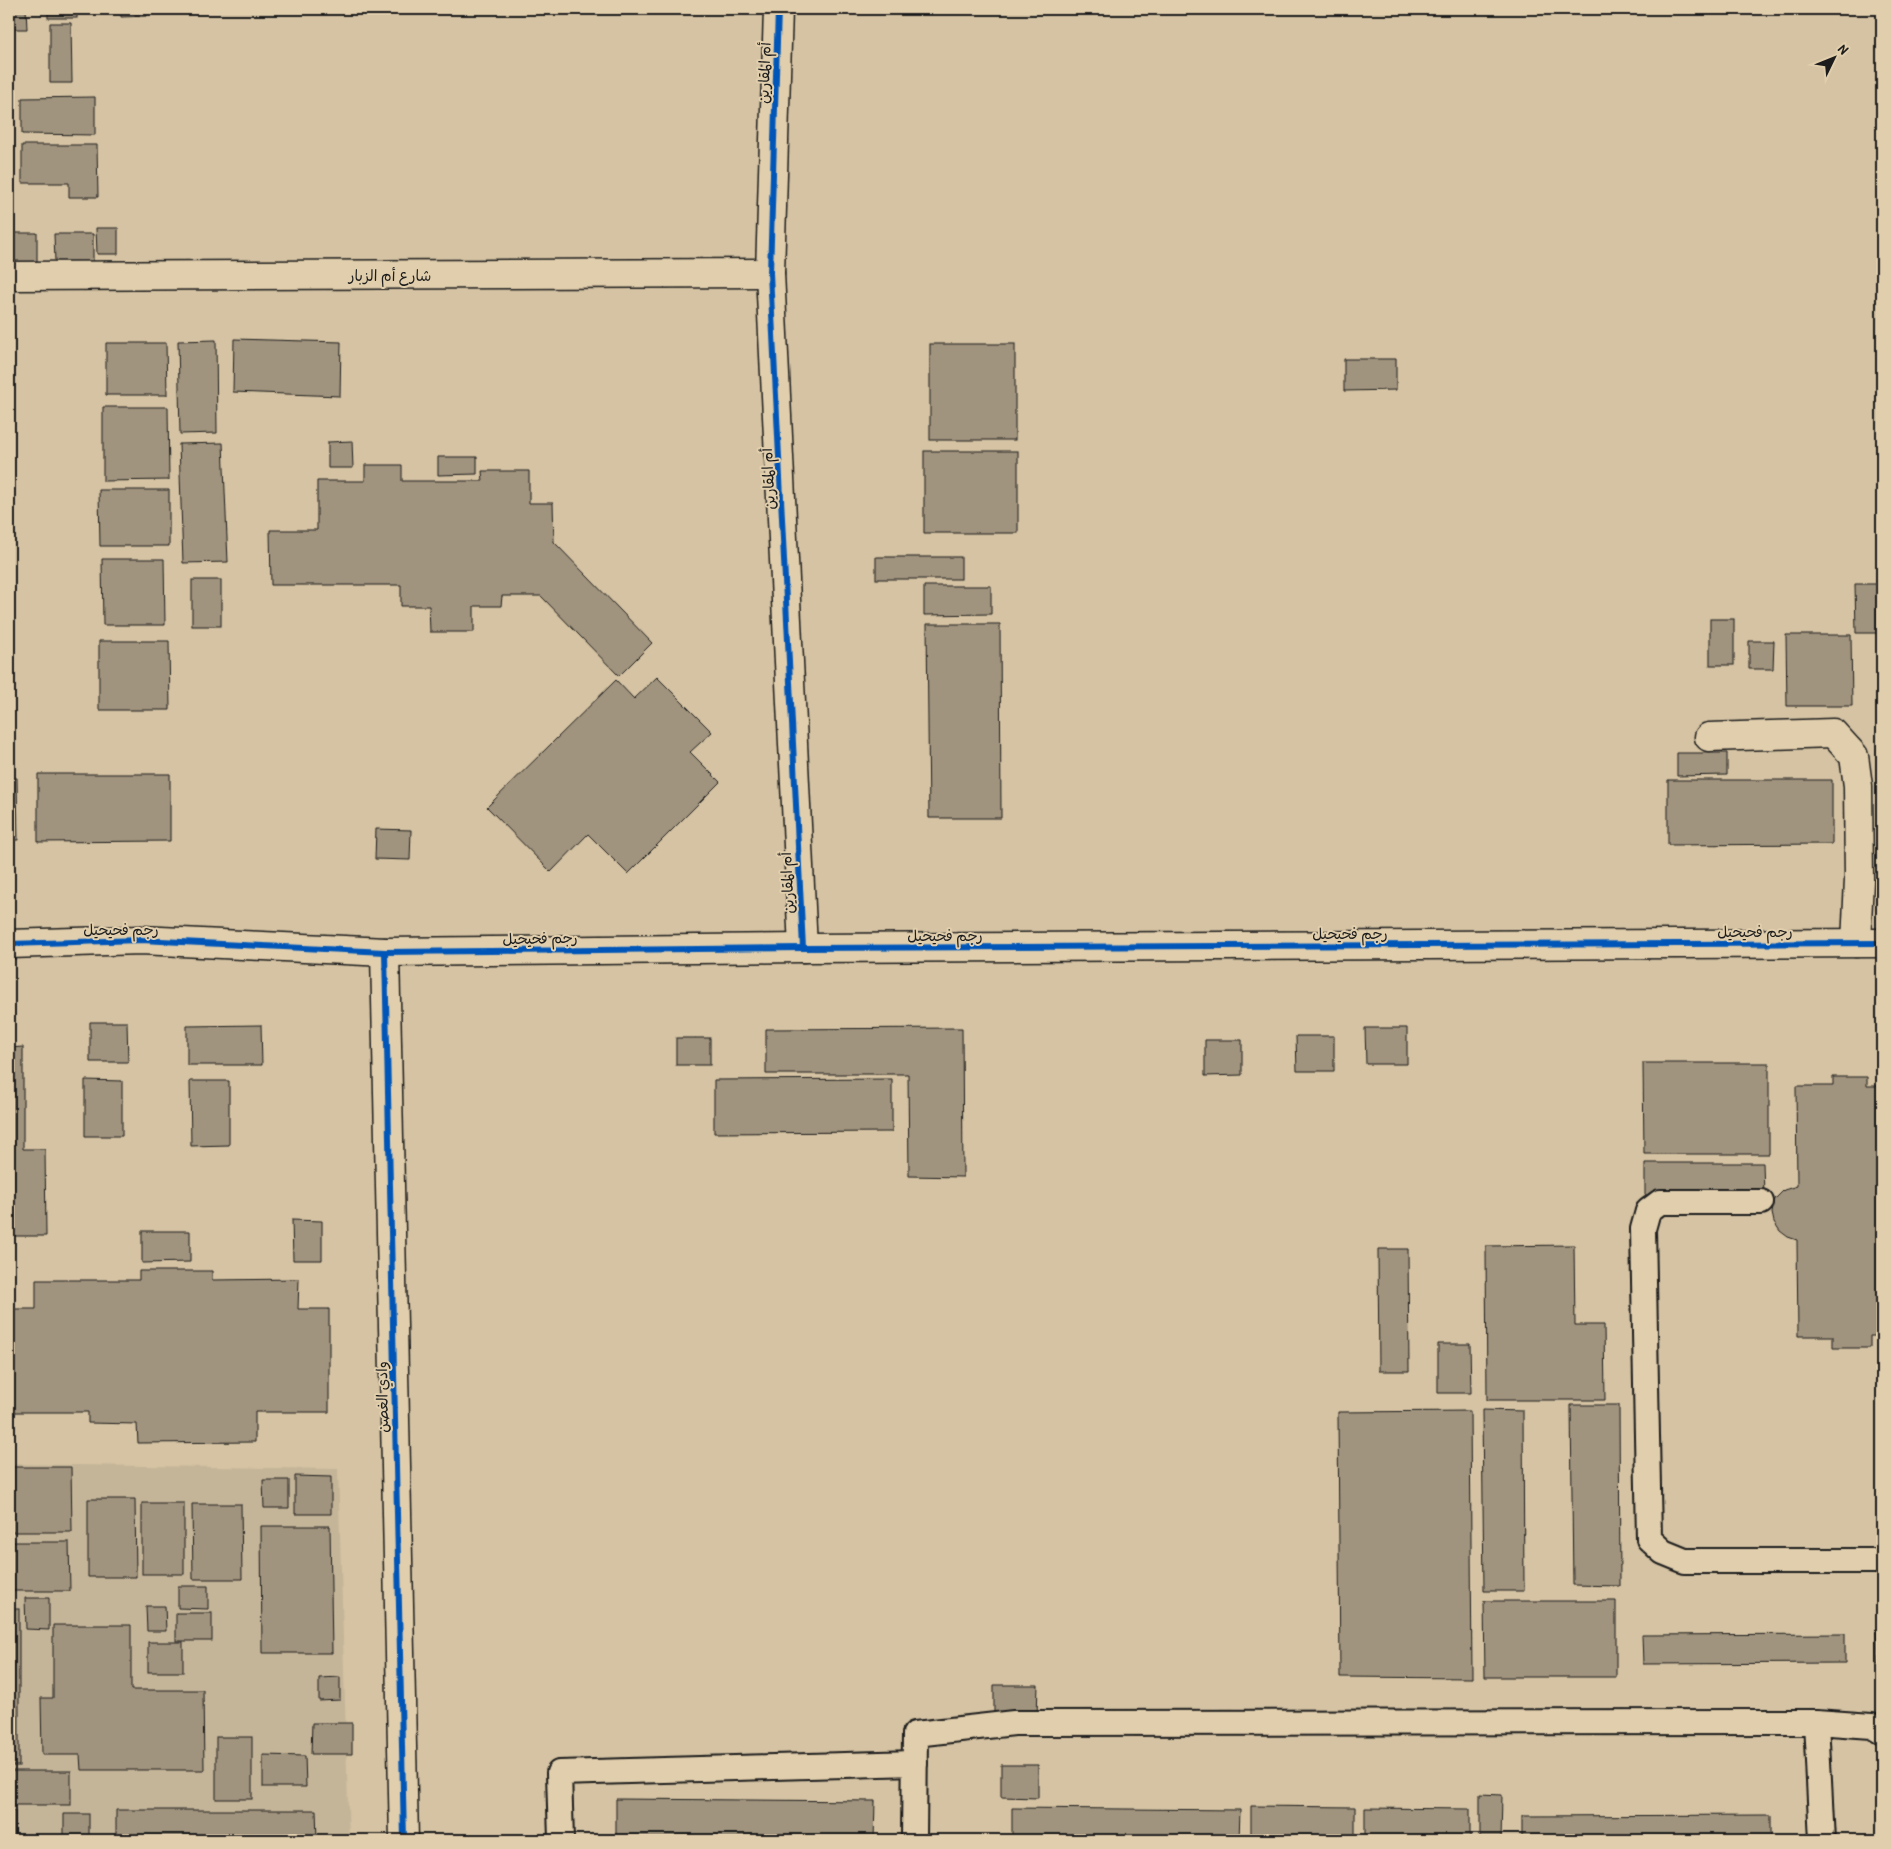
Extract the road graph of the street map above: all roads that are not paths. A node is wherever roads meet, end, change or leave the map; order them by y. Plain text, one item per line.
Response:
1 (778, 9) edge
2 (770, 274) junction
3 (9, 276) edge
4 (1709, 737) dead end
5 (1869, 943) edge
6 (9, 944) edge
7 (803, 948) junction
8 (385, 952) junction
9 (1761, 1202) dead end
10 (1882, 1562) edge
11 (1816, 1722) junction
12 (1882, 1732) edge
13 (915, 1763) junction
14 (404, 1840) edge
15 (561, 1840) edge
16 (914, 1840) edge
17 (1822, 1840) edge

1 - 2 street, أم المقارين
2 - 3 street, شارع أم الزبار
2 - 7 street, أم المقارين
4 - 5 street
5 - 7 street, رجم فحيحيل
6 - 8 street, رجم فحيحيل
7 - 8 street, رجم فحيحيل
8 - 14 street, وادي الغصن
9 - 10 lane
11 - 12 lane
11 - 13 lane
11 - 17 lane
13 - 15 lane
13 - 16 lane

